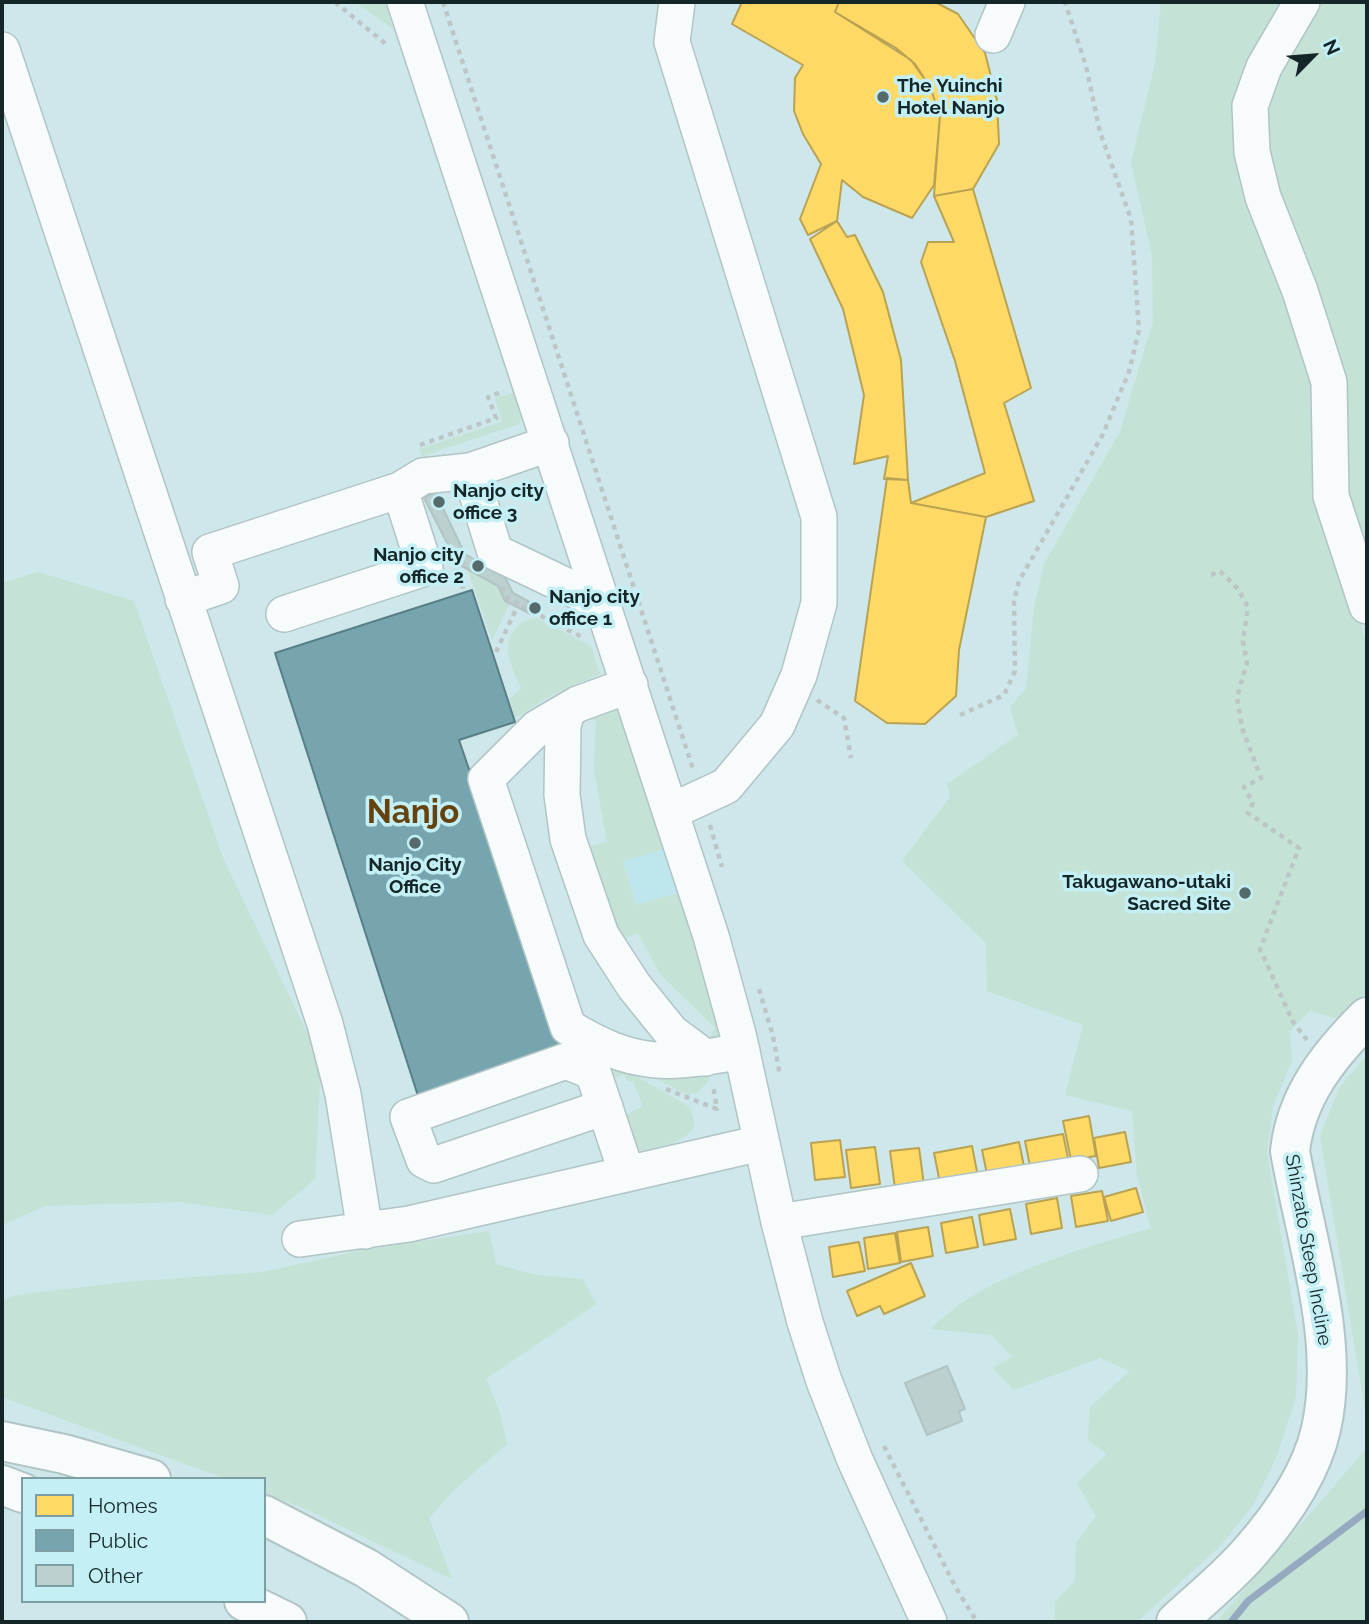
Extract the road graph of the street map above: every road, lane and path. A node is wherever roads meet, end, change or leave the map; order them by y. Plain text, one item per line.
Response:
1 (335, 2) edge
2 (405, 2) edge
3 (443, 2) edge
4 (677, 2) edge
5 (1007, 2) edge
6 (1065, 2) edge
7 (1302, 2) edge
8 (993, 35) dead end
9 (390, 47) dead end
10 (2, 50) edge
11 (509, 389) dead end
12 (551, 443) junction
13 (470, 471) junction
14 (412, 483) junction
15 (476, 570) dead end
16 (1211, 575) dead end
17 (500, 582) dead end
18 (464, 591) dead end
19 (183, 599) junction
20 (604, 604) junction
21 (518, 605) junction
22 (1367, 606) edge
23 (284, 614) dead end
24 (595, 644) dead end
25 (496, 652) dead end
26 (630, 685) junction
27 (818, 702) dead end
28 (567, 711) junction
29 (960, 715) dead end
30 (851, 758) dead end
31 (687, 804) junction
32 (723, 872) dead end
33 (758, 985) dead end
34 (1367, 1017) edge
35 (742, 1051) junction
36 (706, 1058) junction
37 (1328, 1060) junction
38 (782, 1087) dead end
39 (605, 1107) junction
40 (717, 1109) dead end
41 (761, 1143) junction
42 (626, 1174) junction
43 (1080, 1174) dead end
44 (779, 1222) junction
45 (365, 1231) junction
46 (300, 1239) dead end
47 (880, 1438) dead end
48 (2, 1441) edge
49 (143, 1477) edge
50 (2, 1485) edge
51 (21, 1492) edge
52 (266, 1516) edge
53 (248, 1603) edge
54 (287, 1622) edge
55 (449, 1622) edge
56 (929, 1622) edge
57 (977, 1622) edge
58 (1176, 1622) edge

1 - 9 path
2 - 12 street
3 - 31 path
4 - 31 street
5 - 8 street
6 - 29 path
7 - 22 street
10 - 19 street
11 - 14 path
12 - 13 street
12 - 20 street
13 - 14 street
13 - 20 street
14 - 19 street
14 - 23 street
15 - 18 path
16 - 37 path
17 - 21 path
19 - 45 street
20 - 26 street
21 - 24 path
21 - 25 path
26 - 28 street
26 - 31 street
27 - 30 path
28 - 36 street
28 - 36 street
31 - 32 path
31 - 35 street
33 - 38 path
34 - 37 main road, Shinzato Steep Incline
35 - 36 street
35 - 41 street
36 - 40 path
37 - 58 main road, Shinzato Steep Incline
39 - 39 street
39 - 42 street
41 - 42 street
41 - 44 street
42 - 45 street
43 - 44 street
44 - 56 street
45 - 46 street
47 - 57 path
48 - 49 main road
50 - 51 main road
52 - 55 main road
53 - 54 main road

